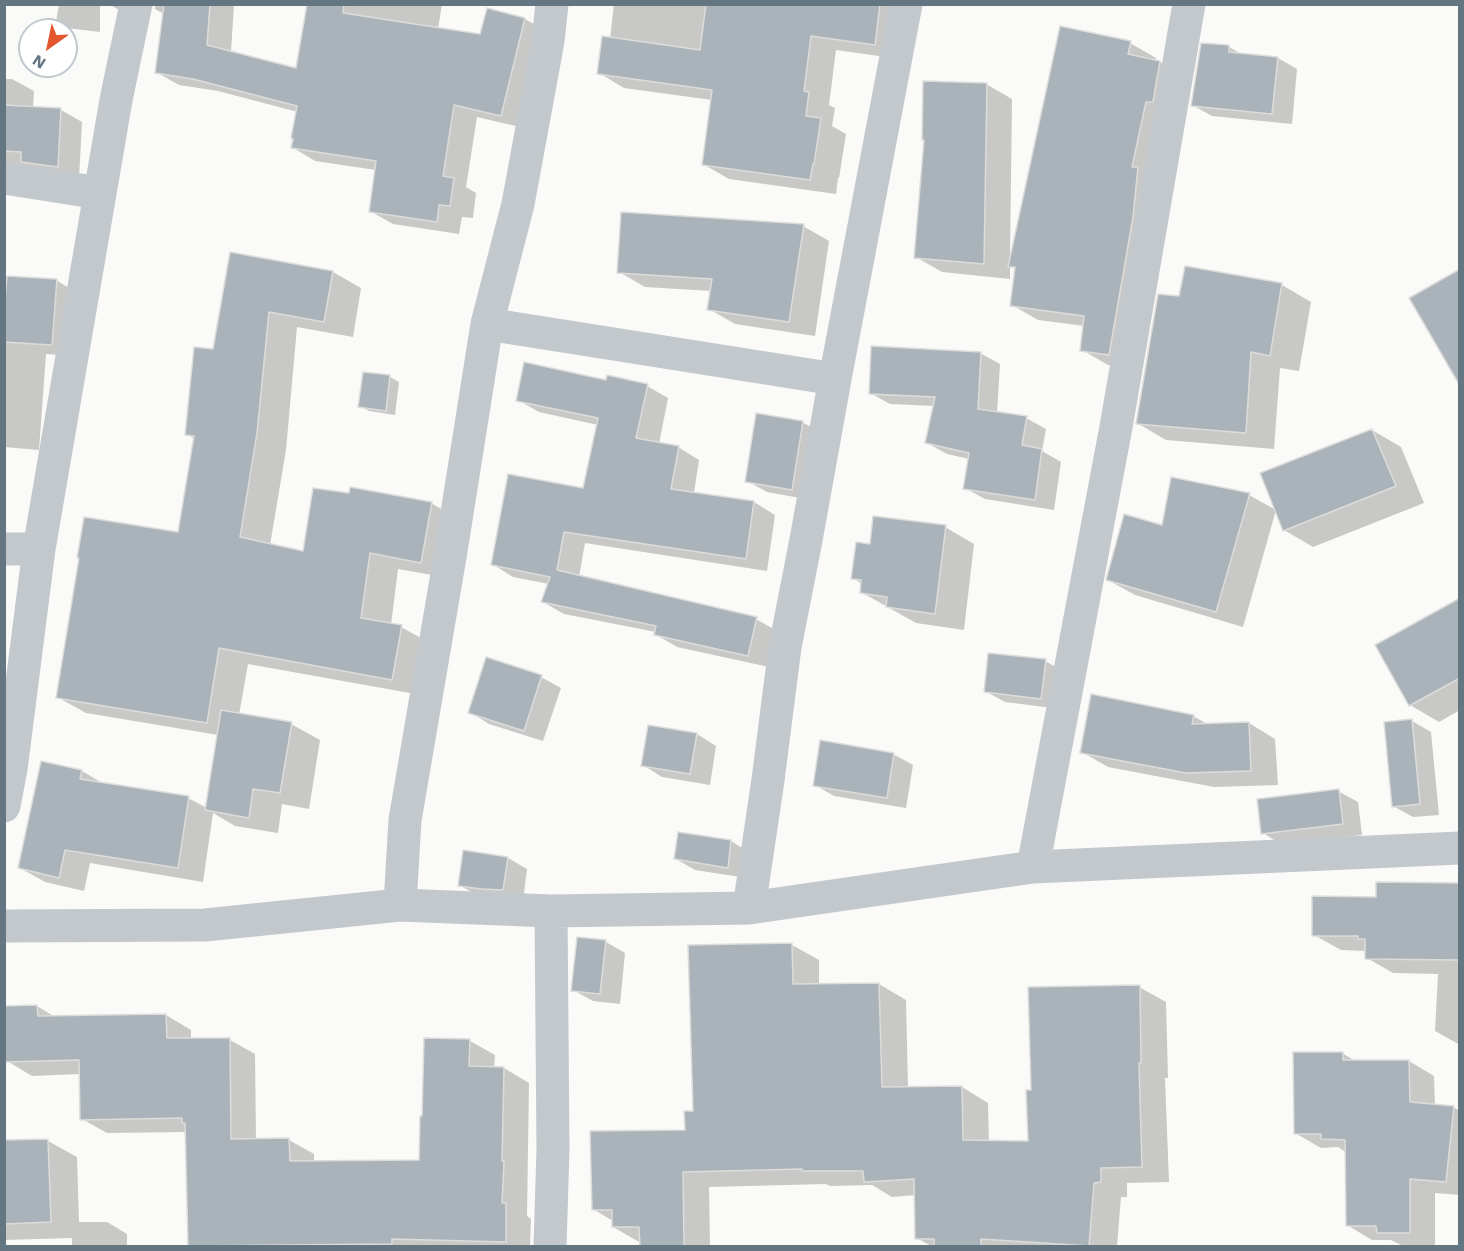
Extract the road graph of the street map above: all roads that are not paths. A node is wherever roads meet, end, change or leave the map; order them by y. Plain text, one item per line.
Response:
1 (136, 4) edge
2 (552, 4) edge
3 (906, 4) edge
4 (1189, 4) edge
5 (4, 178) edge
6 (100, 193) junction
7 (487, 324) junction
8 (835, 379) junction
9 (4, 549) edge
10 (39, 549) junction
11 (4, 806) edge
12 (1460, 848) edge
13 (1033, 867) junction
14 (400, 905) junction
15 (749, 908) junction
16 (550, 911) junction
17 (4, 926) edge
18 (550, 1246) edge

1 - 6 street
2 - 7 street
3 - 8 street
4 - 13 street
5 - 6 street
6 - 10 street
7 - 8 street
7 - 14 street
8 - 15 street
9 - 10 street
10 - 11 street
12 - 13 street
13 - 15 street
14 - 16 street
14 - 17 street
15 - 16 street
16 - 18 street

